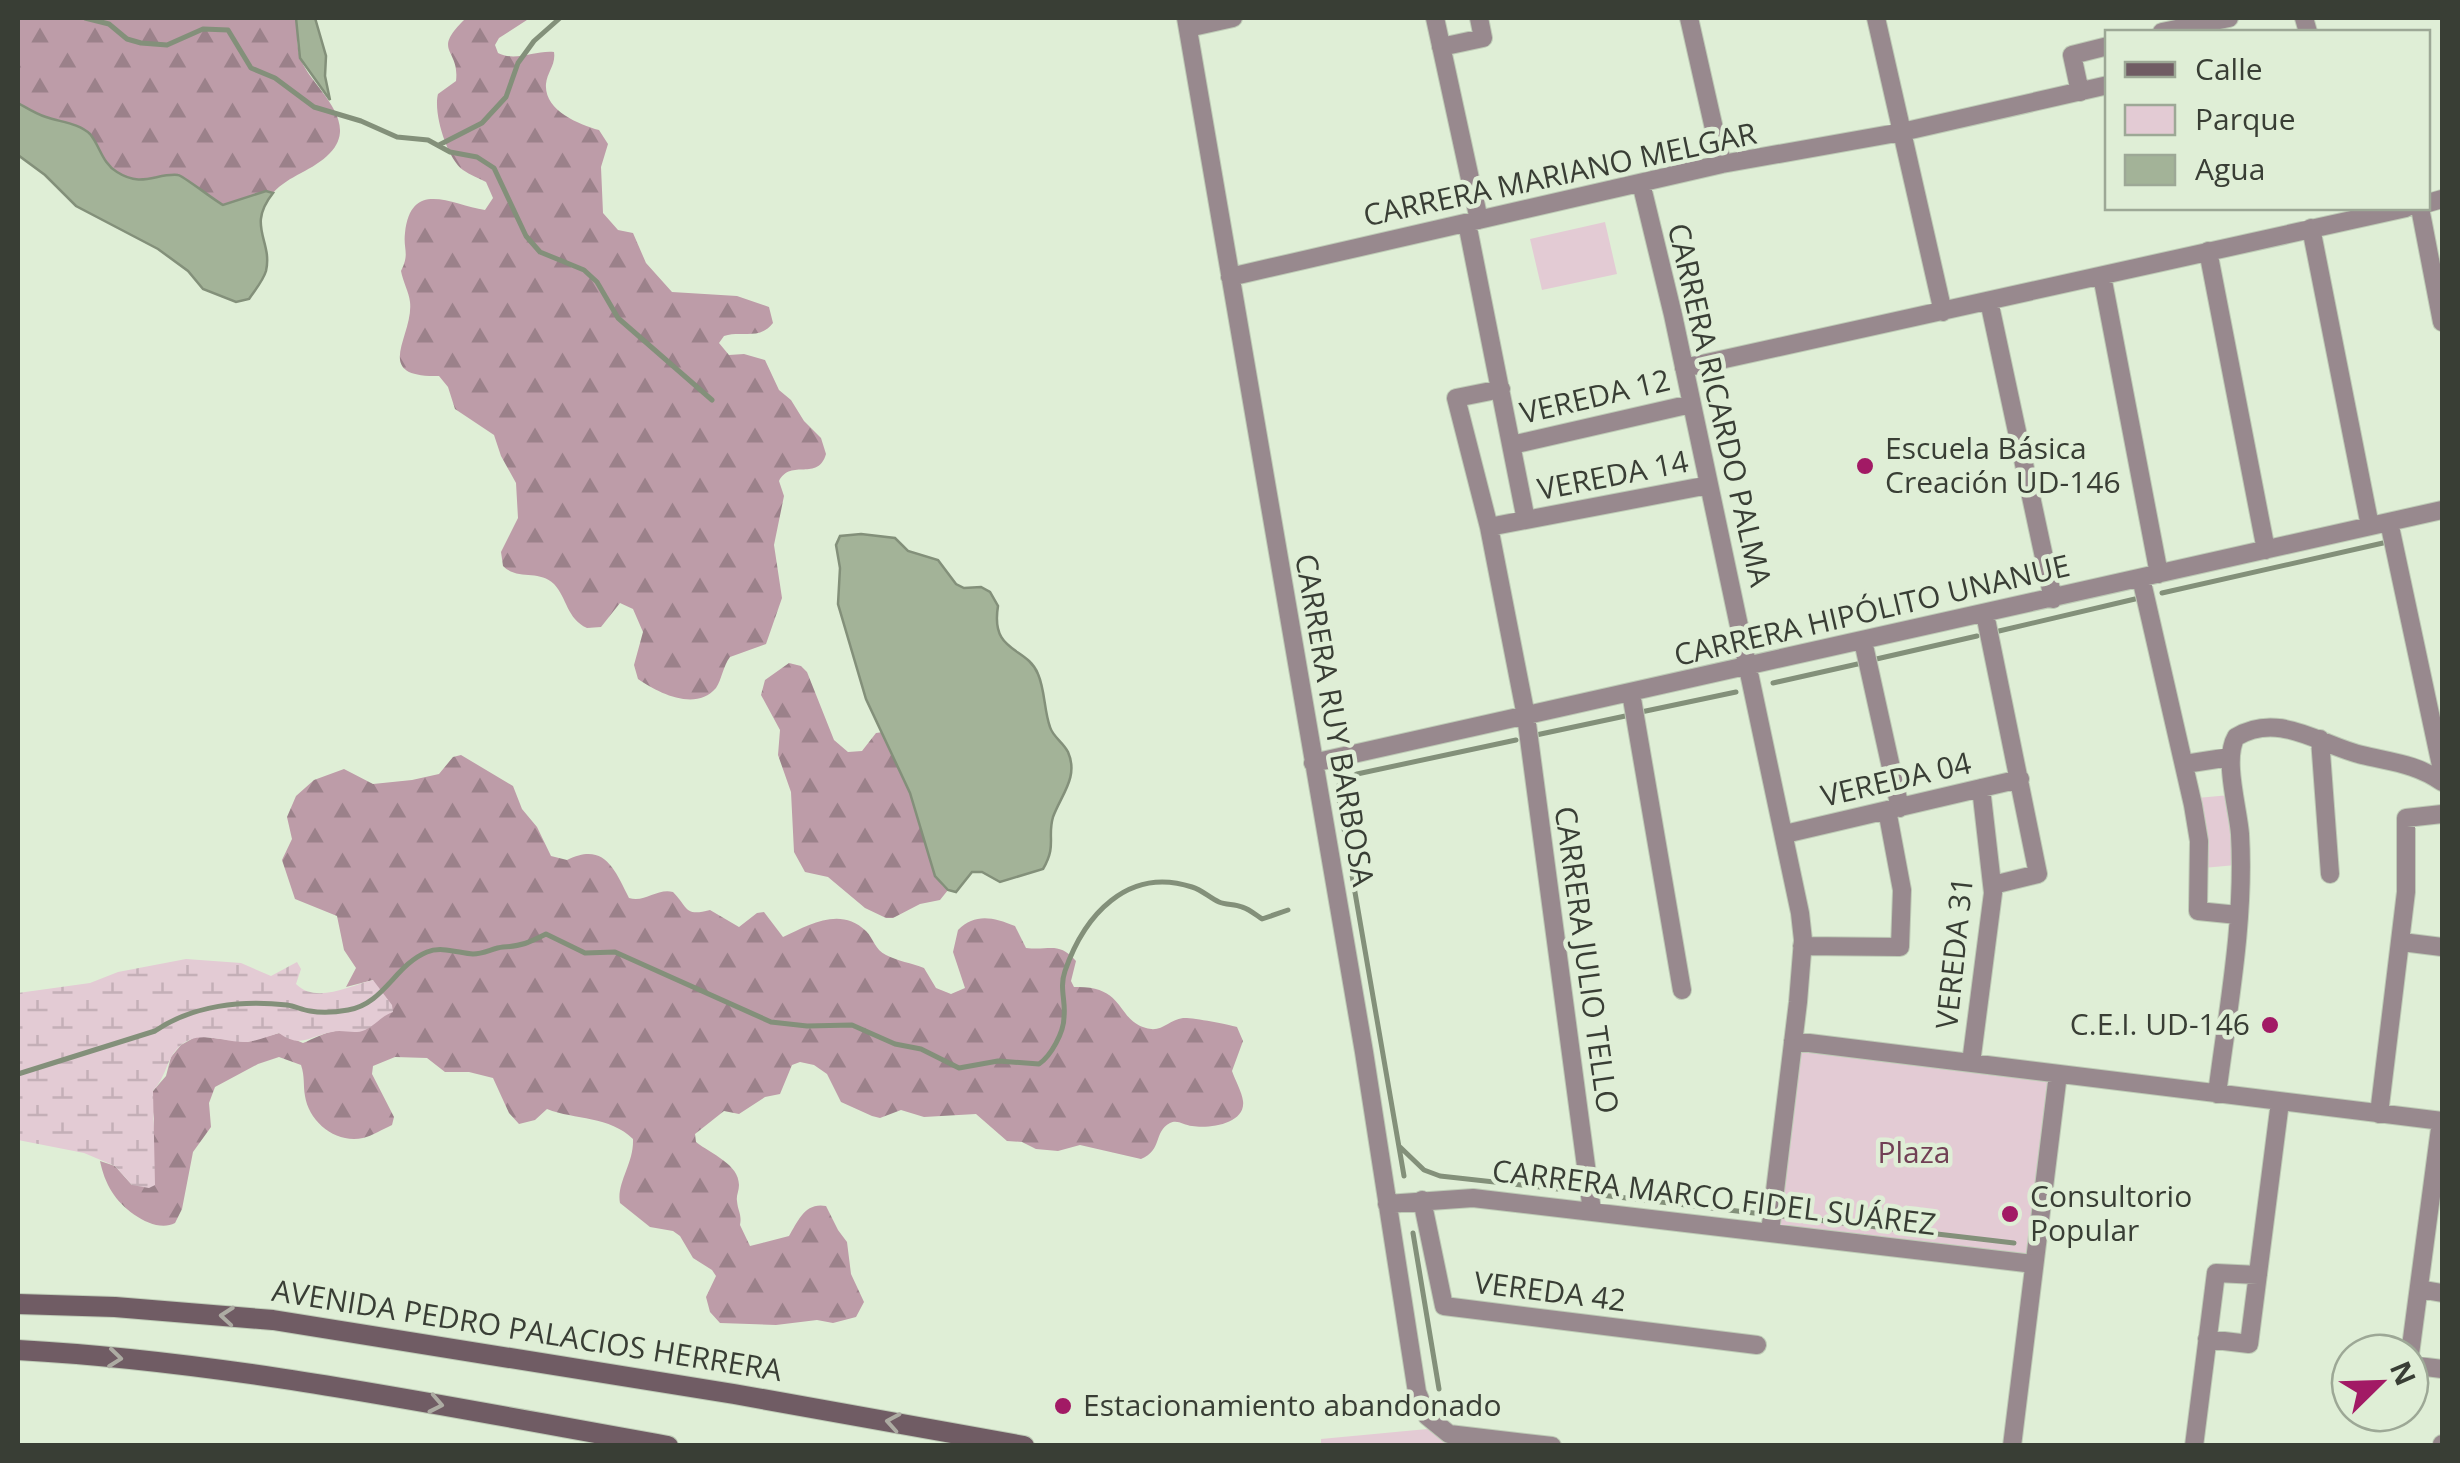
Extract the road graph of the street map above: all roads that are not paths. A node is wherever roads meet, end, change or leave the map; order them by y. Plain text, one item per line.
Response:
1 (1233, 18) edge
2 (1435, 18) edge
3 (1479, 18) edge
4 (1689, 18) edge
5 (1876, 18) edge
6 (2229, 18) edge
7 (1187, 23) edge
8 (2172, 30) edge
9 (2105, 47) edge
10 (1442, 48) junction
11 (2105, 86) edge
12 (2080, 92) junction
13 (1902, 132) junction
14 (1722, 164) junction
15 (1641, 183) junction
16 (2387, 210) edge
17 (2420, 210) edge
18 (2349, 214) edge
19 (1473, 221) junction
20 (2311, 228) junction
21 (2208, 251) junction
22 (2102, 276) junction
23 (1230, 277) junction
24 (1989, 301) junction
25 (1942, 312) junction
26 (2442, 322) edge
27 (1684, 368) junction
28 (1500, 388) junction
29 (1691, 404) junction
30 (1512, 445) junction
31 (1709, 485) junction
32 (2442, 510) edge
33 (1526, 520) junction
34 (2389, 522) junction
35 (2370, 526) junction
36 (1489, 528) junction
37 (2266, 550) junction
38 (2150, 576) junction
39 (2053, 598) junction
40 (1986, 614) junction
41 (1866, 655) junction
42 (1748, 666) junction
43 (1633, 707) junction
44 (1526, 716) junction
45 (2320, 738) junction
46 (2230, 757) junction
47 (1312, 763) junction
48 (2185, 764) junction
49 (2442, 770) edge
50 (2020, 778) junction
51 (2442, 782) edge
52 (1981, 788) junction
53 (1894, 809) junction
54 (2442, 814) edge
55 (1785, 834) junction
56 (2330, 874) dead end
57 (1993, 886) junction
58 (2238, 915) junction
59 (2402, 942) junction
60 (1802, 946) junction
61 (2442, 946) edge
62 (1682, 990) dead end
63 (1793, 1041) junction
64 (1971, 1063) junction
65 (2058, 1074) junction
66 (2217, 1094) junction
67 (2280, 1102) junction
68 (2379, 1114) junction
69 (2442, 1121) edge
70 (1422, 1200) junction
71 (1387, 1204) junction
72 (1592, 1211) junction
73 (1770, 1232) junction
74 (2034, 1264) junction
75 (2258, 1275) junction
76 (2419, 1290) junction
77 (2442, 1293) edge
78 (18, 1304) edge
79 (2413, 1333) edge
80 (2207, 1339) junction
81 (1757, 1344) dead end
82 (18, 1350) edge
83 (668, 1446) edge
84 (1024, 1446) edge
85 (1552, 1446) edge
86 (2012, 1446) edge
87 (2194, 1446) edge

1 - 7 street
2 - 10 street
3 - 10 street
4 - 14 street
5 - 13 street
6 - 8 street
7 - 23 street, CARRERA RUY BARBOSA
9 - 12 street
10 - 19 street
11 - 12 street, CARRERA MARIANO MELGAR
12 - 13 street, CARRERA MARIANO MELGAR
13 - 14 street, CARRERA MARIANO MELGAR
13 - 25 street
14 - 15 street, CARRERA MARIANO MELGAR
15 - 19 street, CARRERA MARIANO MELGAR
15 - 27 street, CARRERA RICARDO PALMA
16 - 18 street
17 - 26 street
18 - 20 street
19 - 23 street, CARRERA MARIANO MELGAR
19 - 28 street
20 - 21 street
20 - 35 street
21 - 22 street
21 - 37 street
22 - 24 street
22 - 38 street
23 - 47 street, CARRERA RUY BARBOSA
24 - 25 street
24 - 39 street
25 - 27 street
27 - 29 street, CARRERA RICARDO PALMA
28 - 30 street
28 - 36 street, CARRERA JULIO TELLO
29 - 30 street, VEREDA 12
29 - 31 street, CARRERA RICARDO PALMA
30 - 33 street
31 - 33 street, VEREDA 14
31 - 42 street, CARRERA RICARDO PALMA
32 - 34 street, CARRERA HIPÓLITO UNANUE
33 - 36 street, VEREDA 14
34 - 35 street, CARRERA HIPÓLITO UNANUE
34 - 49 street
35 - 37 street, CARRERA HIPÓLITO UNANUE
36 - 44 street, CARRERA JULIO TELLO
37 - 38 street, CARRERA HIPÓLITO UNANUE
38 - 39 street, CARRERA HIPÓLITO UNANUE
38 - 48 street
39 - 40 street, CARRERA HIPÓLITO UNANUE
40 - 41 street, CARRERA HIPÓLITO UNANUE
40 - 50 street
41 - 42 street, CARRERA HIPÓLITO UNANUE
41 - 53 street
42 - 43 street, CARRERA HIPÓLITO UNANUE
42 - 55 street, CARRERA RICARDO PALMA
43 - 44 street, CARRERA HIPÓLITO UNANUE
43 - 62 street
44 - 47 street, CARRERA HIPÓLITO UNANUE
44 - 72 street, CARRERA JULIO TELLO
45 - 46 street
45 - 51 street
45 - 56 street
46 - 48 street
46 - 58 street
47 - 71 street, CARRERA RUY BARBOSA
48 - 58 street
50 - 52 street, VEREDA 04
50 - 57 street
52 - 53 street, VEREDA 04
52 - 57 street, VEREDA 31
53 - 55 street, VEREDA 04
53 - 60 street
54 - 59 street
55 - 60 street, CARRERA RICARDO PALMA
57 - 64 street, VEREDA 31
58 - 66 street
59 - 61 street
59 - 68 street
60 - 63 street, CARRERA RICARDO PALMA
63 - 64 street
63 - 73 street, CARRERA RICARDO PALMA
64 - 65 street
65 - 66 street
65 - 74 street
66 - 67 street
67 - 68 street
67 - 75 street
68 - 69 street
69 - 76 street
70 - 71 street, CARRERA MARCO FIDEL SUÁREZ
70 - 72 street, CARRERA MARCO FIDEL SUÁREZ
70 - 81 street, VEREDA 42
71 - 85 street, CARRERA RUY BARBOSA
72 - 73 street, CARRERA MARCO FIDEL SUÁREZ
73 - 74 street, CARRERA MARCO FIDEL SUÁREZ
74 - 86 street
75 - 80 street
75 - 80 street
76 - 77 street
76 - 79 street
84 -> 78 main road, AVENIDA PEDRO PALACIOS HERRERA
80 - 87 street
82 -> 83 main road

